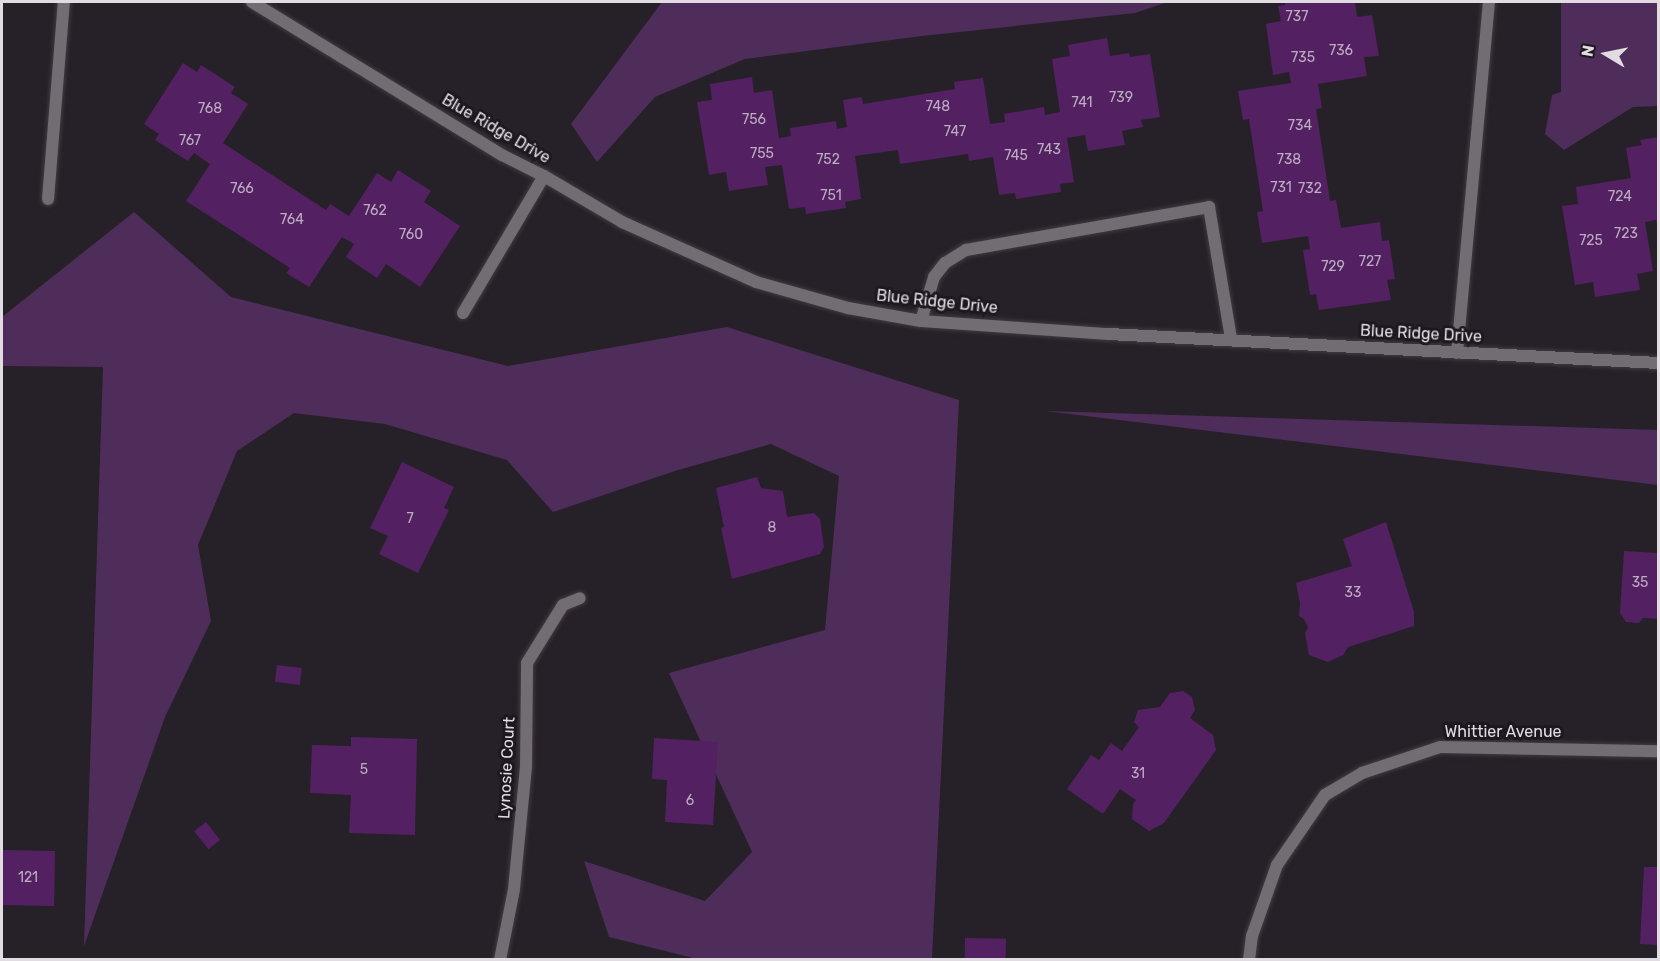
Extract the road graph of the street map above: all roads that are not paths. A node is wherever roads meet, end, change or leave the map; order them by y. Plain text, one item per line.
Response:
1 (64, 2) edge
2 (252, 2) edge
3 (1489, 2) edge
4 (544, 176) junction
5 (48, 199) dead end
6 (463, 313) dead end
7 (921, 321) junction
8 (1231, 339) junction
9 (1457, 353) junction
10 (1659, 363) edge
11 (580, 598) dead end
12 (1659, 751) edge
13 (500, 960) edge
14 (1249, 960) edge

1 - 5 street
2 - 4 street, Blue Ridge Drive
3 - 9 street
4 - 6 street
4 - 7 street, Blue Ridge Drive
7 - 8 street, Blue Ridge Drive
7 - 8 street
8 - 9 street, Blue Ridge Drive
9 - 10 street, Blue Ridge Drive
11 - 13 street, Lynosie Court
12 - 14 street, Whittier Avenue

